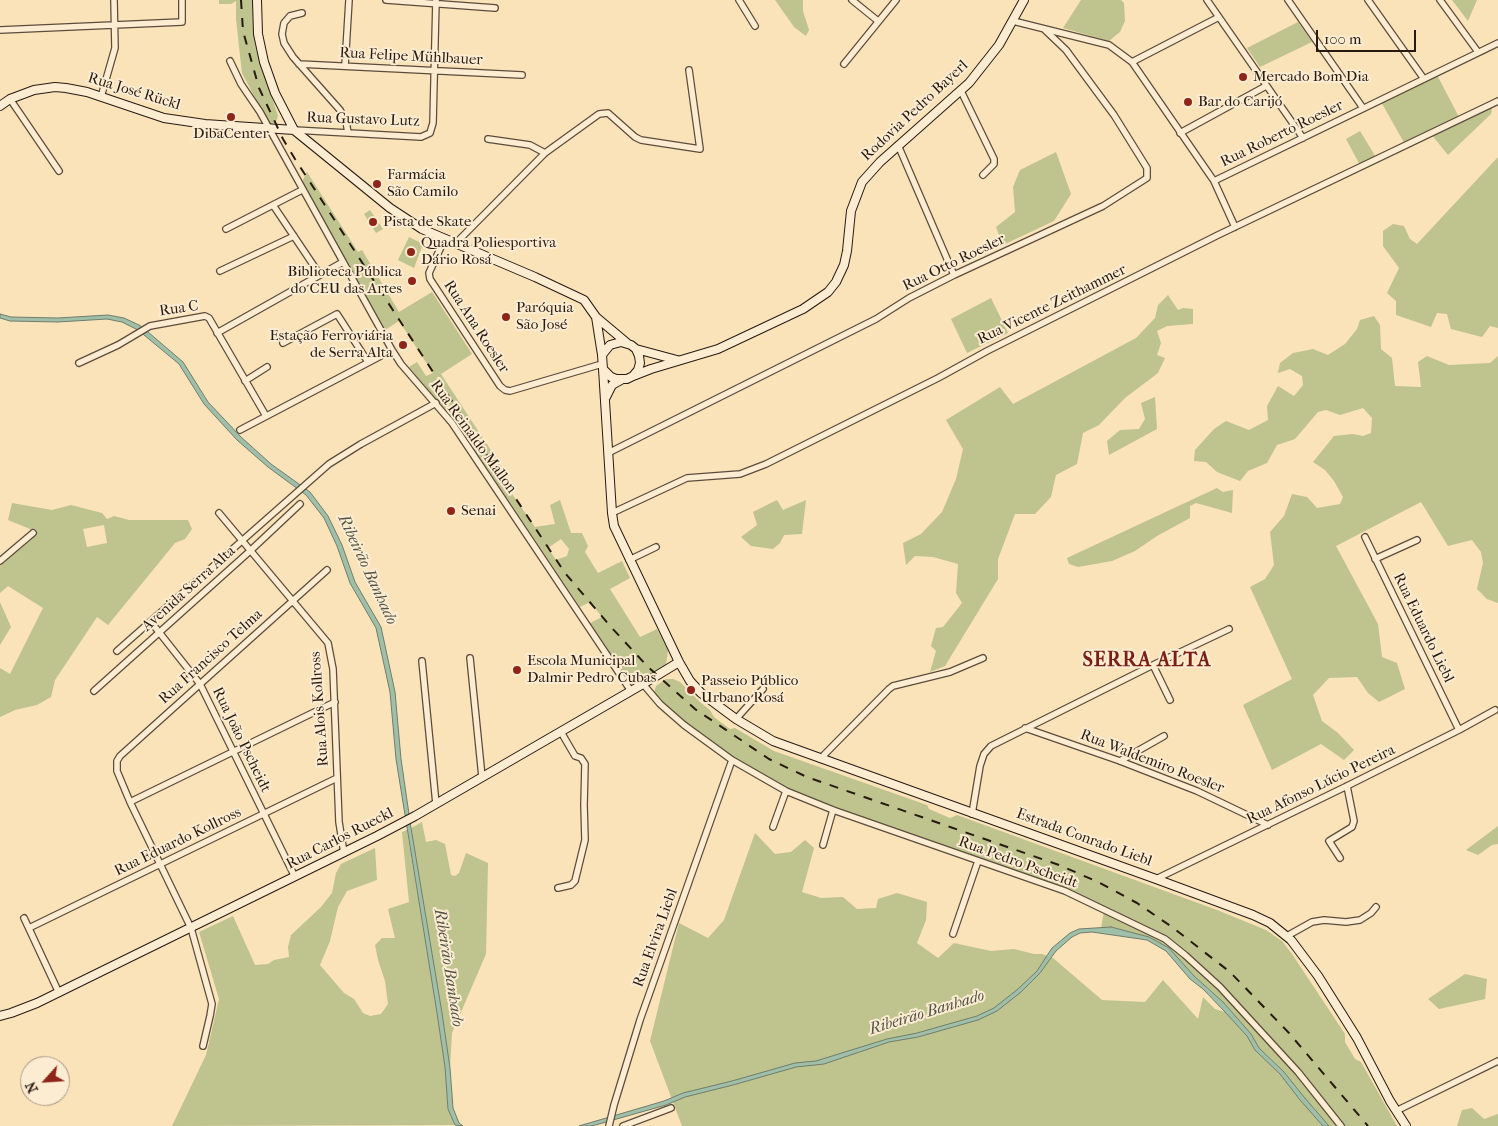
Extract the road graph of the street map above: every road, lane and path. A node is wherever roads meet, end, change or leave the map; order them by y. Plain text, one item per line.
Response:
1 (114, 0) edge
2 (182, 0) edge
3 (257, 0) edge
4 (349, 0) edge
5 (386, 0) edge
6 (739, 0) edge
7 (852, 0) edge
8 (896, 0) edge
9 (1024, 0) edge
10 (1207, 0) edge
11 (1288, 0) edge
12 (1368, 0) edge
13 (1440, 0) edge
14 (436, 2) edge
15 (495, 8) dead end
16 (302, 13) dead end
17 (1219, 17) junction
18 (878, 20) junction
19 (1013, 21) junction
20 (114, 25) junction
21 (756, 26) dead end
22 (0, 30) edge
23 (1044, 30) junction
24 (1498, 42) edge
25 (1478, 52) junction
26 (230, 61) dead end
27 (1132, 62) junction
28 (299, 64) junction
29 (844, 64) dead end
30 (345, 66) junction
31 (434, 70) junction
32 (689, 70) dead end
33 (522, 75) dead end
34 (1424, 79) junction
35 (1266, 86) junction
36 (961, 91) junction
37 (101, 97) junction
38 (10, 99) junction
39 (1498, 100) edge
40 (0, 106) edge
41 (1363, 108) junction
42 (269, 130) junction
43 (294, 130) junction
44 (1180, 132) junction
45 (348, 133) junction
46 (1303, 138) junction
47 (488, 139) dead end
48 (898, 146) junction
49 (545, 153) junction
50 (59, 171) dead end
51 (983, 175) dead end
52 (1214, 181) junction
53 (302, 190) junction
54 (273, 205) junction
55 (1234, 227) junction
56 (226, 229) dead end
57 (294, 236) junction
58 (445, 238) junction
59 (456, 243) junction
60 (343, 262) junction
61 (220, 271) dead end
62 (320, 275) junction
63 (954, 275) junction
64 (596, 318) junction
65 (217, 333) junction
66 (283, 343) dead end
67 (627, 343) junction
68 (636, 349) junction
69 (392, 350) junction
70 (602, 355) junction
71 (681, 360) junction
72 (368, 362) junction
73 (79, 363) dead end
74 (267, 367) dead end
75 (603, 367) junction
76 (633, 376) junction
77 (621, 380) junction
78 (245, 381) junction
79 (604, 402) junction
80 (436, 403) junction
81 (266, 416) junction
82 (240, 430) dead end
83 (608, 453) junction
84 (300, 504) dead end
85 (612, 513) junction
86 (219, 514) dead end
87 (33, 533) dead end
88 (1365, 537) dead end
89 (1417, 540) dead end
90 (241, 541) junction
91 (656, 546) dead end
92 (250, 551) junction
93 (1375, 559) junction
94 (629, 560) junction
95 (0, 561) edge
96 (327, 570) dead end
97 (293, 600) junction
98 (151, 622) junction
99 (1229, 629) dead end
100 (158, 632) junction
101 (117, 651) dead end
102 (470, 658) dead end
103 (983, 658) dead end
104 (422, 661) dead end
105 (679, 662) junction
106 (1153, 665) junction
107 (200, 684) junction
108 (643, 684) junction
109 (762, 689) dead end
110 (94, 691) dead end
111 (631, 691) junction
112 (1170, 700) dead end
113 (335, 702) junction
114 (1495, 710) dead end
115 (736, 719) junction
116 (1025, 728) junction
117 (1460, 730) junction
118 (560, 732) junction
119 (1164, 736) dead end
120 (235, 752) junction
121 (820, 759) junction
122 (732, 760) junction
123 (1120, 761) junction
124 (482, 777) junction
125 (337, 778) junction
126 (1347, 786) junction
127 (786, 791) junction
128 (130, 802) junction
129 (436, 804) junction
130 (833, 810) junction
131 (264, 814) junction
132 (972, 814) junction
133 (1268, 825) junction
134 (773, 827) dead end
135 (823, 845) dead end
136 (344, 853) junction
137 (1340, 858) dead end
138 (978, 861) junction
139 (159, 864) junction
140 (295, 878) junction
141 (1156, 879) junction
142 (558, 888) dead end
143 (1376, 907) dead end
144 (24, 918) dead end
145 (29, 928) junction
146 (191, 928) junction
147 (953, 934) dead end
148 (1286, 936) junction
149 (58, 993) junction
150 (0, 1016) edge
151 (202, 1046) dead end
152 (1498, 1061) edge
153 (671, 1108) dead end
154 (1396, 1111) junction
155 (610, 1125) edge
156 (623, 1126) edge
157 (1341, 1126) edge
158 (1406, 1126) edge

1 - 20 street
2 - 20 street
3 - 43 main road
4 - 30 street
5 - 14 street
6 - 21 street
7 - 18 street
8 - 18 street
9 - 19 main road, Rodovia Pedro Bayerl
10 - 17 street
11 - 41 street
12 - 34 street
13 - 25 street
14 - 15 street
14 - 31 street
16 - 28 street
17 - 27 street
17 - 35 street
18 - 29 street
19 - 23 street, Rua Roberto Roesler
19 - 36 main road, Rodovia Pedro Bayerl
20 - 22 street
20 - 37 street
23 - 27 street, Rua Roberto Roesler
23 - 63 street, Rua Otto Roesler
24 - 25 street, Rua Roberto Roesler
25 - 34 street, Rua Roberto Roesler
26 - 42 street, Rua Reinaldo Mallon
27 - 44 street, Rua Roberto Roesler
28 - 30 street, Rua Felipe Mühlbauer
28 - 45 street
30 - 31 street, Rua Felipe Mühlbauer
31 - 33 street, Rua Felipe Mühlbauer
31 - 45 street, Rua Gustavo Lutz
32 - 49 street
34 - 41 street, Rua Roberto Roesler
35 - 44 street
35 - 46 street
36 - 48 main road, Rodovia Pedro Bayerl
36 - 51 street
37 - 38 main road, Rua José Rückl
37 - 42 main road, Rua José Rückl
38 - 40 main road, Rua José Rückl
38 - 50 street
39 - 55 street, Rua Vicente Zeithammer
41 - 46 street, Rua Roberto Roesler
42 - 43 main road, Rua José Rückl
42 - 53 street, Rua Reinaldo Mallon
43 - 45 street, Rua Gustavo Lutz
43 - 58 main road
44 - 52 street, Rua Roberto Roesler
46 - 52 street, Rua Roberto Roesler
47 - 49 street
48 - 63 street
48 - 71 main road, Rodovia Pedro Bayerl
49 - 59 street
52 - 55 street
53 - 54 street
53 - 60 street, Rua Reinaldo Mallon
54 - 56 street
54 - 57 street
55 - 85 street, Rua Vicente Zeithammer
57 - 61 street
57 - 62 street
58 - 59 main road
58 - 75 street, Rua Ana Roesler
59 - 64 main road
60 - 62 street
60 - 69 street, Rua Reinaldo Mallon
62 - 65 street
63 - 83 street, Rua Otto Roesler
64 - 67 main road
64 - 70 main road
65 - 73 street, Rua C
65 - 78 street, Rua C
66 - 72 street
67 - 68 main road
67 - 70 main road
68 - 71 main road, Rodovia Pedro Bayerl
68 - 76 main road
69 - 72 street
69 - 80 street, Rua Reinaldo Mallon
70 - 75 main road
71 - 76 main road, Rodovia Pedro Bayerl
72 - 81 street
74 - 78 street
75 - 77 main road
75 - 79 main road, Estrada Conrado Liebl
76 - 77 main road
77 - 79 main road
78 - 81 street, Rua C
79 - 83 main road, Estrada Conrado Liebl
80 - 90 street, Avenida Serra Alta
80 - 111 street, Rua Reinaldo Mallon
81 - 82 street
83 - 85 main road, Estrada Conrado Liebl
84 - 92 street, Avenida Serra Alta
85 - 94 main road, Estrada Conrado Liebl
86 - 90 street, Rua Alois Kollross
87 - 95 street
88 - 93 street, Rua Eduardo Liebl
89 - 93 street
90 - 92 street, Rua Alois Kollross
90 - 98 street, Avenida Serra Alta
91 - 94 street
92 - 97 street, Rua Alois Kollross
92 - 100 street, Avenida Serra Alta
93 - 117 street, Rua Eduardo Liebl
94 - 105 main road, Estrada Conrado Liebl
96 - 97 street, Rua Francisco Telma
97 - 107 street, Rua Francisco Telma
97 - 113 street, Rua Alois Kollross
98 - 100 street, Rua João Pscheidt
98 - 101 street, Avenida Serra Alta
99 - 106 street
100 - 107 street, Rua João Pscheidt
100 - 110 street, Avenida Serra Alta
102 - 124 street
103 - 121 street
104 - 129 street
105 - 108 main road, Rua Carlos Rueckl
105 - 115 main road, Estrada Conrado Liebl
106 - 112 street
106 - 116 street
107 - 120 street, Rua João Pscheidt
107 - 128 street, Rua Francisco Telma
108 - 111 main road, Rua Carlos Rueckl
108 - 122 street, Rua Pedro Pscheidt
109 - 115 street
111 - 118 main road, Rua Carlos Rueckl
113 - 120 street
113 - 125 street, Rua Alois Kollross
114 - 117 street, Rua Afonso Lúcio Pereira
115 - 121 main road, Estrada Conrado Liebl
116 - 123 street, Rua Waldemiro Roesler
116 - 132 street
117 - 126 street, Rua Afonso Lúcio Pereira
118 - 124 main road, Rua Carlos Rueckl
118 - 142 street
119 - 123 street
120 - 128 street
120 - 131 street, Rua João Pscheidt
121 - 132 main road, Estrada Conrado Liebl
122 - 127 street, Rua Pedro Pscheidt
122 - 155 street, Rua Elvira Liebl
123 - 133 street, Rua Waldemiro Roesler
124 - 129 main road, Rua Carlos Rueckl
125 - 131 street, Rua Eduardo Kollross
125 - 136 street, Rua Alois Kollross
126 - 133 street, Rua Afonso Lúcio Pereira
126 - 137 street
127 - 130 street, Rua Pedro Pscheidt
127 - 134 street
128 - 139 street
129 - 136 main road, Rua Carlos Rueckl
130 - 135 street
130 - 138 street, Rua Pedro Pscheidt
131 - 139 street, Rua Eduardo Kollross
131 - 140 street, Rua João Pscheidt
132 - 141 main road, Estrada Conrado Liebl
133 - 141 street, Rua Afonso Lúcio Pereira
136 - 140 main road, Rua Carlos Rueckl
138 - 147 street
138 - 157 street, Rua Pedro Pscheidt
139 - 145 street, Rua Eduardo Kollross
139 - 146 street
140 - 146 main road, Rua Carlos Rueckl
141 - 148 main road, Estrada Conrado Liebl
143 - 148 street
144 - 145 street
145 - 149 street
146 - 149 main road, Rua Carlos Rueckl
146 - 151 street
148 - 154 main road, Estrada Conrado Liebl
149 - 150 main road, Rua Carlos Rueckl
152 - 154 street
153 - 156 street
154 - 158 main road, Estrada Conrado Liebl

